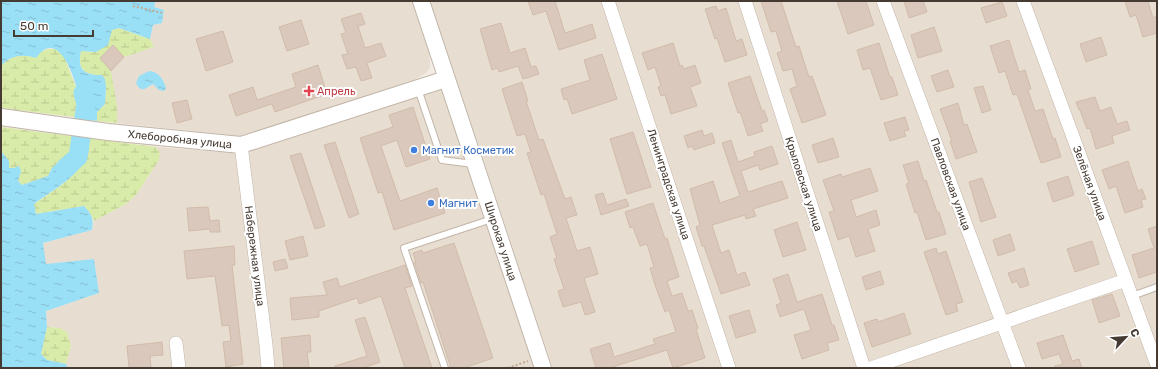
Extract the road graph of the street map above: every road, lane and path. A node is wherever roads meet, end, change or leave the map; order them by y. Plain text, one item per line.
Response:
1 (420, 1) edge
2 (608, 1) edge
3 (745, 1) edge
4 (884, 1) edge
5 (1023, 1) edge
6 (133, 6) dead end
7 (163, 13) dead end
8 (446, 80) junction
9 (418, 89) junction
10 (1, 117) edge
11 (242, 145) junction
12 (476, 164) junction
13 (493, 218) junction
14 (1126, 280) junction
15 (1157, 287) edge
16 (1132, 296) junction
17 (1003, 323) junction
18 (176, 343) dead end
19 (541, 363) edge
20 (1157, 365) edge
21 (179, 368) edge
22 (268, 368) edge
23 (445, 368) edge
24 (508, 368) edge
25 (729, 368) edge
26 (864, 368) edge
27 (871, 368) edge
28 (1019, 368) edge

1 - 8 street, Широкая улица
2 - 25 street, Ленинградская улица
3 - 26 street, Крыловская улица
4 - 17 street, Павловская улица
5 - 14 street, Зелёная улица
6 - 7 path
8 - 9 street, Хлеборобная улица
8 - 12 street, Широкая улица
9 - 11 street, Хлеборобная улица
9 - 12 lane
10 - 11 street, Хлеборобная улица
11 - 22 street, Набережная улица
12 - 13 street, Широкая улица
13 - 19 street, Широкая улица
13 - 23 lane
14 - 16 street, Зелёная улица
14 - 17 street
15 - 16 lane
16 - 20 street, Зелёная улица
17 - 27 street
17 - 28 street, Павловская улица
18 - 21 street
19 - 24 path

